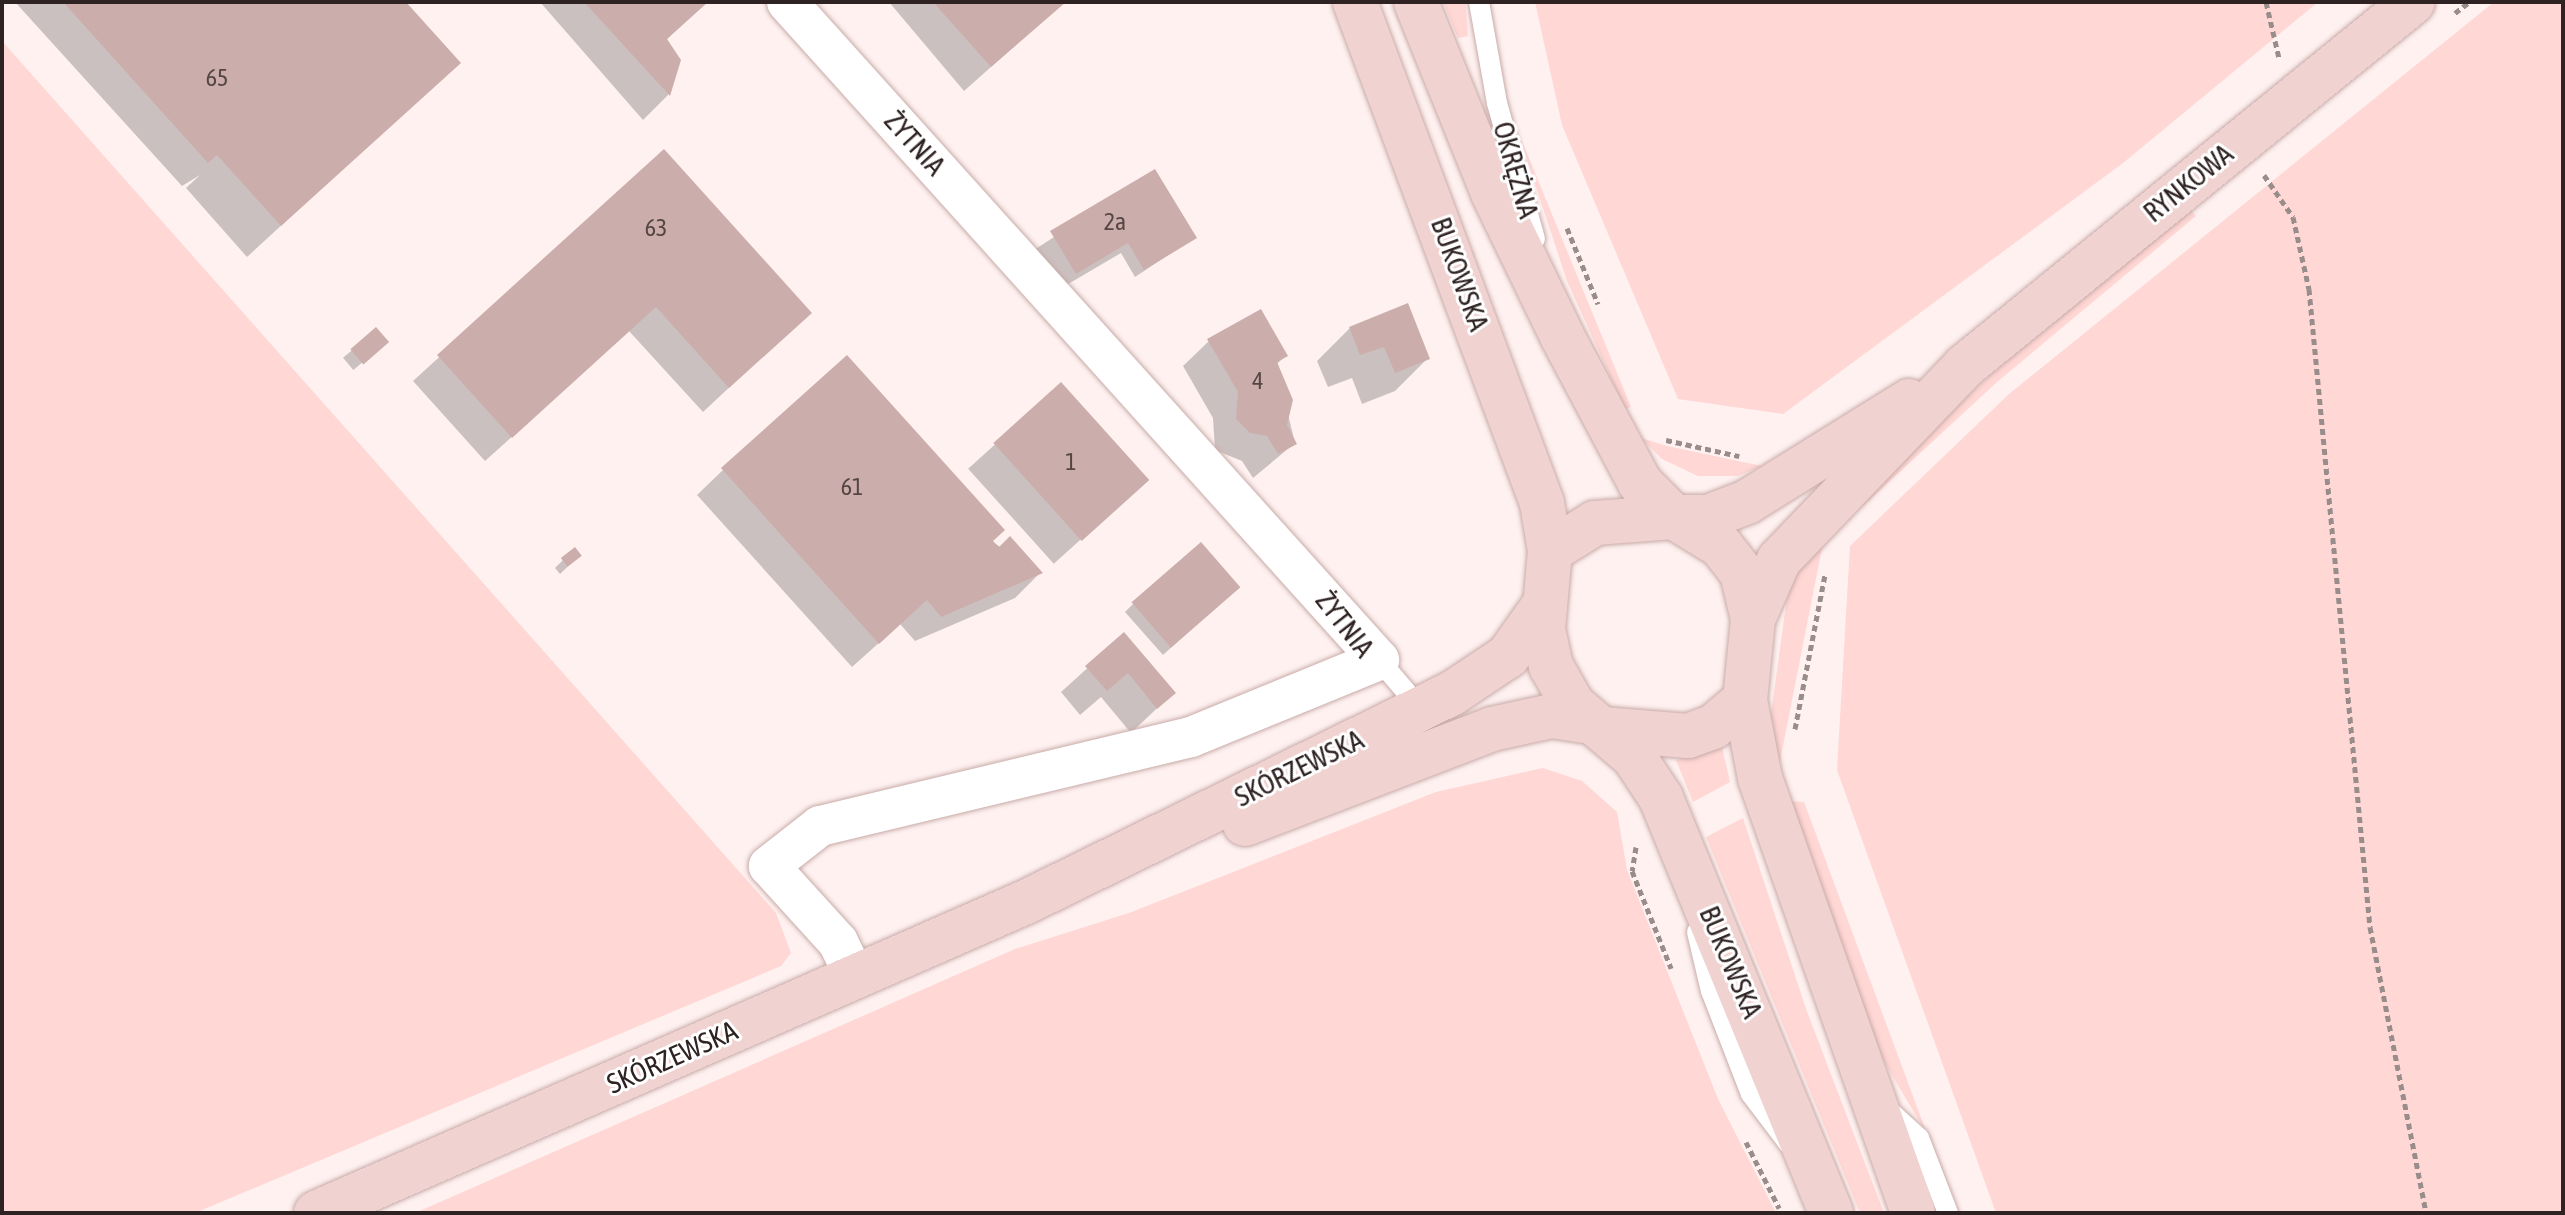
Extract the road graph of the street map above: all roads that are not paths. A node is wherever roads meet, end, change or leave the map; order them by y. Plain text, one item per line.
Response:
1 (787, 2) edge
2 (1355, 2) edge
3 (1416, 2) edge
4 (1479, 2) edge
5 (2413, 2) edge
6 (1562, 336) junction
7 (1965, 366) junction
8 (1674, 517) junction
9 (1550, 551) junction
10 (1545, 604) junction
11 (1753, 619) junction
12 (1379, 660) junction
13 (1745, 700) junction
14 (1421, 709) junction
15 (1597, 725) junction
16 (1028, 901) junction
17 (855, 977) junction
18 (1866, 1090) junction
19 (316, 1213) edge
20 (1831, 1213) edge
21 (1913, 1213) edge
22 (1948, 1213) edge

1 - 12 street, ŻYTNIA
2 - 9 street, BUKOWSKA
3 - 6 street, BUKOWSKA
4 - 6 lane, OKRĘŻNA
5 - 7 street, RYNKOWA
6 - 8 street, BUKOWSKA
7 - 8 street, RYNKOWA
7 - 11 street, RYNKOWA
8 - 9 street
8 - 11 street
9 - 10 street
10 - 14 street, SKÓRZEWSKA
10 - 15 street
11 - 13 street
12 - 14 lane
12 - 17 street, ŻYTNIA
13 - 15 street
13 - 18 street
14 - 16 street, SKÓRZEWSKA
15 - 16 street, SKÓRZEWSKA
15 - 20 street, BUKOWSKA
16 - 17 street, SKÓRZEWSKA
17 - 19 street, SKÓRZEWSKA
18 - 21 street
18 - 22 lane

